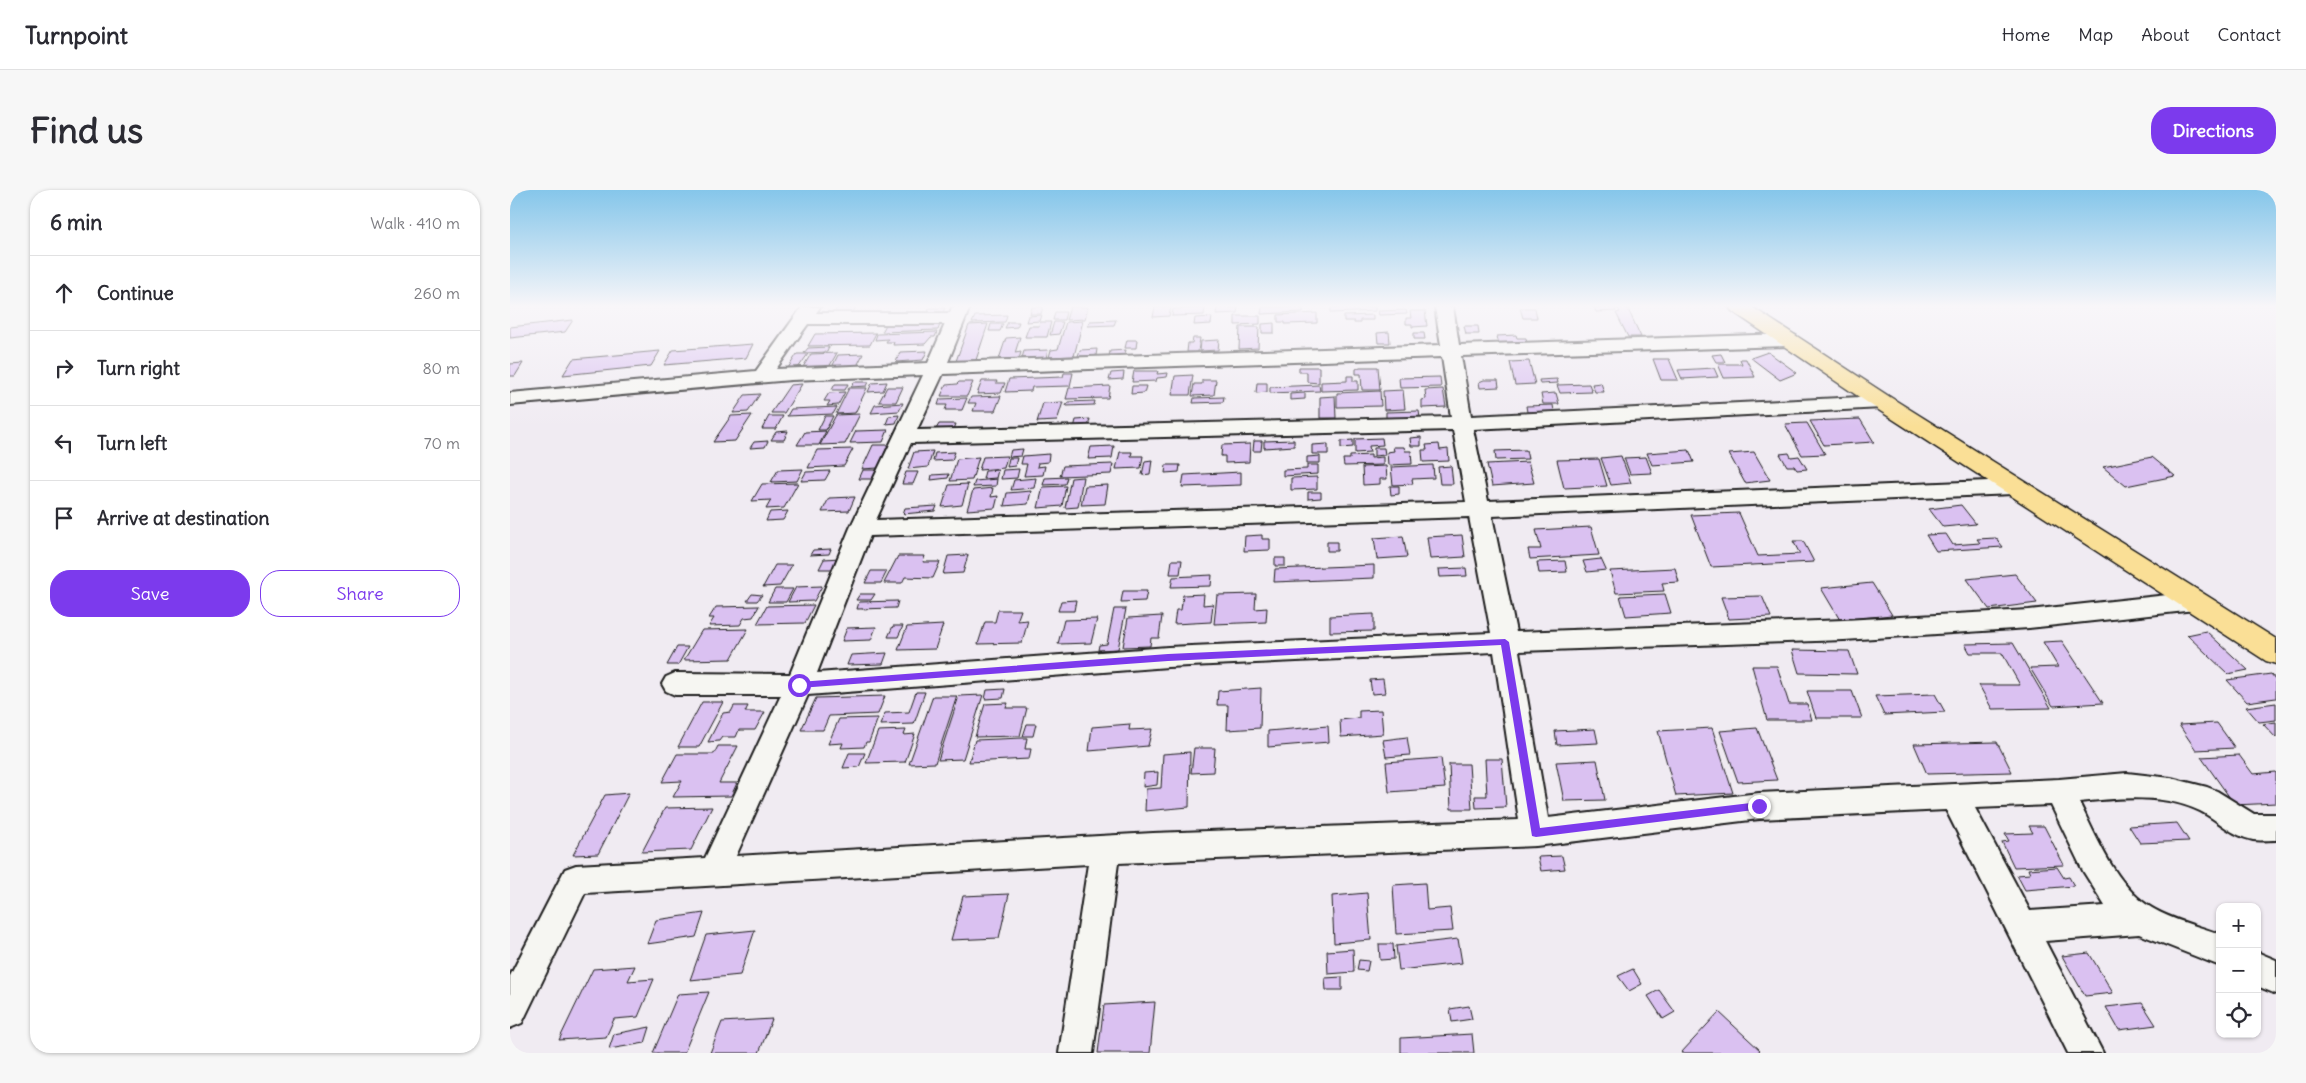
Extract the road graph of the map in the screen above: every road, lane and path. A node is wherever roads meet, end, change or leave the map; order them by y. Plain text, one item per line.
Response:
1 (783, 347) edge
2 (944, 347) edge
3 (1450, 347) edge
4 (1565, 347) edge
5 (1800, 347) edge
6 (1450, 351) junction
7 (935, 370) junction
8 (762, 376) junction
9 (510, 399) edge
10 (1882, 402) junction
11 (1462, 423) junction
12 (902, 437) junction
13 (2013, 487) junction
14 (1479, 509) junction
15 (861, 528) junction
16 (2195, 601) junction
17 (1505, 642) junction
18 (2276, 653) edge
19 (675, 684) dead end
20 (799, 685) junction
21 (2059, 792) junction
22 (1955, 798) junction
23 (2276, 827) edge
24 (1536, 833) junction
25 (1105, 850) junction
26 (714, 871) junction
27 (2140, 919) junction
28 (2021, 927) junction
29 (2216, 948) edge
30 (2261, 970) edge
31 (2276, 978) edge
32 (510, 1011) edge
33 (1076, 1053) edge
34 (2086, 1053) edge

1 - 8 street
2 - 7 street
3 - 6 street
4 - 6 street
5 - 10 main road
6 - 7 street
6 - 11 street
7 - 8 street
7 - 12 street
8 - 9 street
10 - 11 street
10 - 13 main road
11 - 12 street
11 - 14 street
12 - 15 street
13 - 14 street
13 - 16 main road
14 - 15 street
14 - 17 street
15 - 20 street
16 - 17 street
16 - 18 main road
17 - 20 street
17 - 24 street
19 - 20 street
20 - 26 street
21 - 22 street
21 - 23 street
21 - 27 street
22 - 24 street
22 - 28 street
24 - 25 street
25 - 26 street
25 - 33 street
26 - 32 street
27 - 28 street
27 - 29 street
28 - 34 street
30 - 31 street

